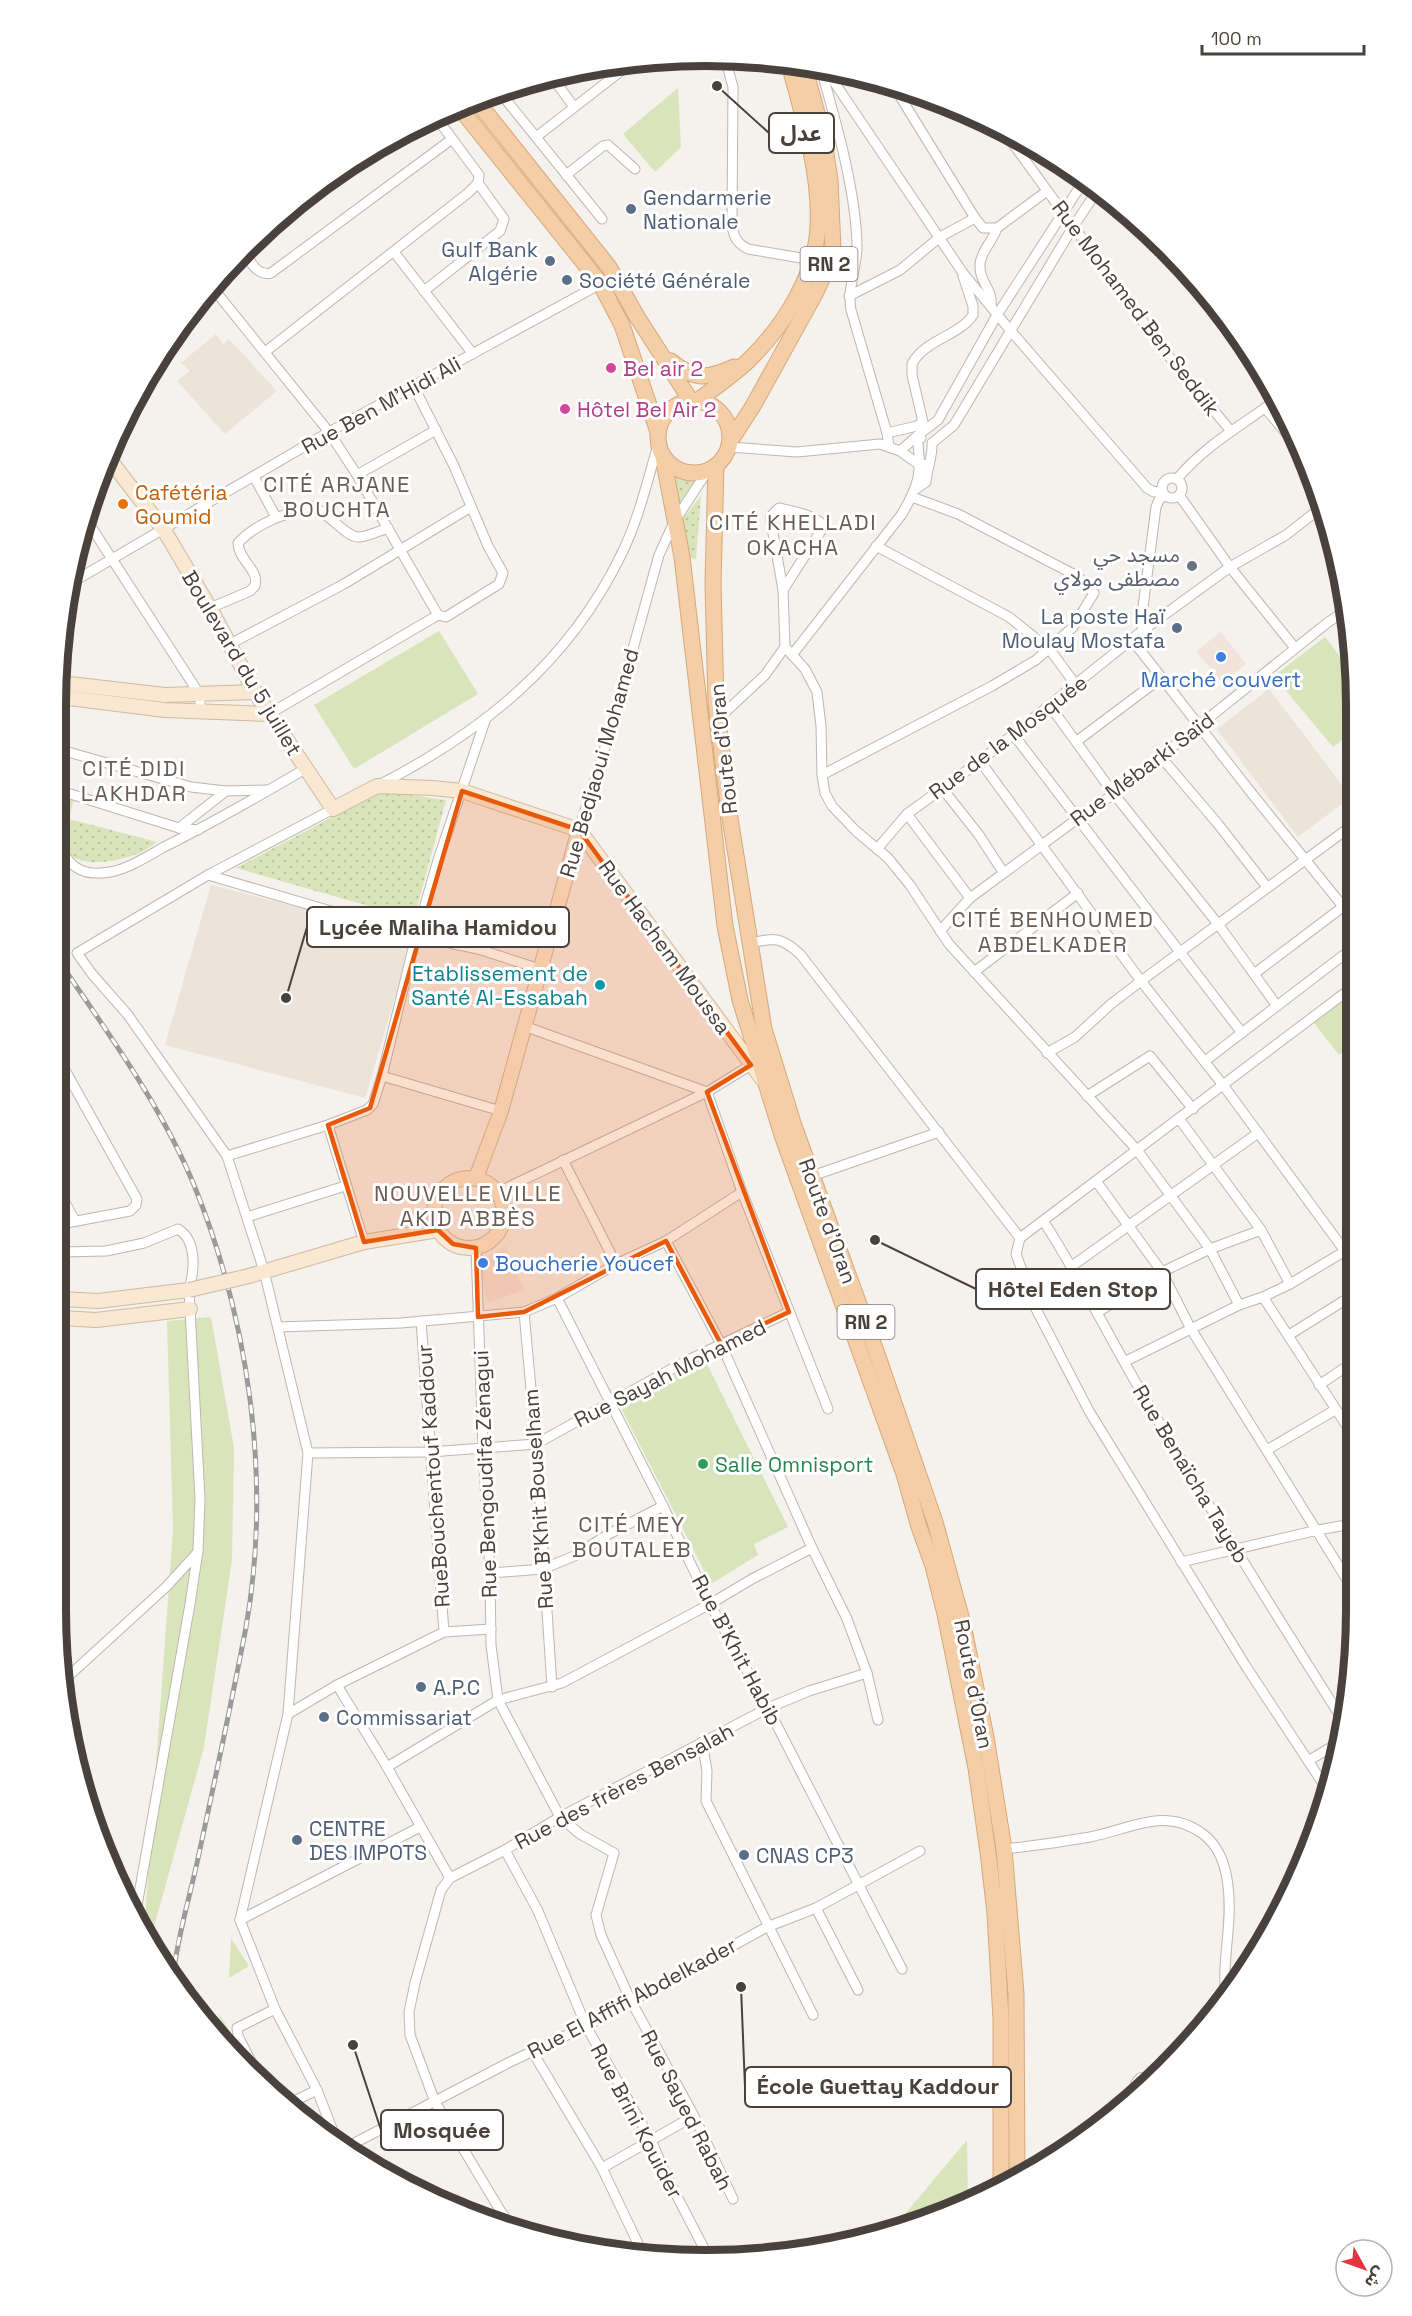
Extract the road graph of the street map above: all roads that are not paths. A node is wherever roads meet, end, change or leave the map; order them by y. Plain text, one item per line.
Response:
1 (727, 67) edge
2 (621, 71) edge
3 (791, 71) edge
4 (806, 74) edge
5 (823, 77) edge
6 (832, 78) edge
7 (557, 84) edge
8 (900, 96) edge
9 (505, 99) edge
10 (482, 107) edge
11 (574, 107) junction
12 (464, 114) edge
13 (441, 124) edge
14 (536, 137) junction
15 (452, 139) junction
16 (1014, 146) edge
17 (635, 169) dead end
18 (566, 175) junction
19 (478, 183) junction
20 (1080, 187) edge
21 (1047, 191) junction
22 (1094, 196) edge
23 (1063, 213) junction
24 (975, 218) junction
25 (602, 219) dead end
26 (1073, 227) junction
27 (997, 228) junction
28 (940, 237) junction
29 (394, 252) junction
30 (248, 258) edge
31 (813, 260) junction
32 (828, 266) junction
33 (960, 270) junction
34 (616, 277) junction
35 (600, 283) junction
36 (424, 291) junction
37 (217, 293) edge
38 (849, 296) junction
39 (991, 306) junction
40 (997, 315) junction
41 (1010, 330) junction
42 (265, 352) junction
43 (473, 354) junction
44 (663, 355) junction
45 (748, 361) junction
46 (414, 387) junction
47 (694, 401) junction
48 (1270, 404) edge
49 (1265, 408) junction
50 (1283, 429) edge
51 (436, 430) junction
52 (1230, 430) junction
53 (329, 432) junction
54 (887, 433) junction
55 (917, 436) junction
56 (730, 443) junction
57 (932, 443) junction
58 (660, 444) junction
59 (889, 447) junction
60 (900, 451) junction
61 (929, 459) junction
62 (114, 465) edge
63 (921, 466) junction
64 (712, 468) junction
65 (357, 475) junction
66 (255, 477) junction
67 (1177, 478) junction
68 (914, 493) junction
69 (1163, 493) junction
70 (1179, 495) junction
71 (471, 507) junction
72 (1316, 512) edge
73 (276, 517) junction
74 (674, 522) junction
75 (388, 528) junction
76 (164, 530) junction
77 (91, 531) edge
78 (876, 546) junction
79 (402, 550) junction
80 (113, 558) junction
81 (1230, 567) junction
82 (79, 578) edge
83 (783, 590) junction
84 (210, 608) junction
85 (438, 615) junction
86 (1340, 615) edge
87 (1142, 631) junction
88 (1132, 640) junction
89 (230, 644) junction
90 (785, 647) junction
91 (1295, 648) junction
92 (1050, 650) junction
93 (792, 655) junction
94 (1161, 678) junction
95 (67, 684) edge
96 (1076, 685) junction
97 (255, 692) junction
98 (200, 695) junction
99 (66, 698) edge
100 (1050, 706) junction
101 (200, 710) junction
102 (269, 714) junction
103 (718, 719) junction
104 (485, 721) junction
105 (1199, 726) junction
106 (1013, 734) junction
107 (1077, 741) junction
108 (66, 751) edge
109 (1161, 757) junction
110 (980, 761) junction
111 (306, 769) junction
112 (822, 775) junction
113 (377, 786) junction
114 (942, 788) junction
115 (270, 789) junction
116 (226, 791) junction
117 (462, 791) junction
118 (66, 793) edge
119 (1114, 794) junction
120 (333, 809) junction
121 (907, 814) junction
122 (1077, 819) junction
123 (179, 828) junction
124 (198, 830) junction
125 (579, 830) junction
126 (1346, 830) edge
127 (1042, 844) junction
128 (877, 849) junction
129 (1306, 859) junction
130 (66, 860) edge
131 (1003, 872) junction
132 (208, 874) junction
133 (1267, 888) junction
134 (1078, 893) junction
135 (970, 898) junction
136 (1344, 906) junction
137 (1346, 909) edge
138 (1218, 924) junction
139 (940, 931) junction
140 (416, 936) junction
141 (750, 943) junction
142 (1180, 953) junction
143 (1346, 953) edge
144 (540, 969) junction
145 (974, 972) junction
146 (1254, 974) junction
147 (1141, 981) junction
148 (1346, 992) edge
149 (1277, 1006) junction
150 (524, 1026) junction
151 (1242, 1033) junction
152 (1047, 1053) junction
153 (1205, 1061) junction
154 (751, 1065) junction
155 (66, 1073) edge
156 (382, 1076) junction
157 (1223, 1084) junction
158 (768, 1087) junction
159 (707, 1092) junction
160 (1087, 1096) junction
161 (1193, 1109) junction
162 (501, 1111) junction
163 (1180, 1120) junction
164 (328, 1125) junction
165 (939, 1132) junction
166 (1258, 1132) junction
167 (1137, 1150) junction
168 (227, 1156) junction
169 (563, 1160) junction
170 (1213, 1165) junction
171 (812, 1176) junction
172 (476, 1178) junction
173 (1096, 1181) junction
174 (345, 1186) junction
175 (498, 1192) junction
176 (742, 1192) junction
177 (1170, 1196) junction
178 (66, 1205) edge
179 (247, 1217) junction
180 (75, 1221) junction
181 (1044, 1222) junction
182 (66, 1223) edge
183 (1129, 1225) junction
184 (438, 1230) junction
185 (1261, 1230) junction
186 (1020, 1238) junction
187 (364, 1242) junction
188 (666, 1242) junction
189 (476, 1248) junction
190 (1210, 1249) junction
191 (1345, 1251) joint
192 (66, 1252) edge
193 (616, 1264) junction
194 (1072, 1266) junction
195 (264, 1271) junction
196 (1162, 1272) junction
197 (1290, 1284) junction
198 (189, 1290) junction
199 (1263, 1297) junction
200 (557, 1298) junction
201 (66, 1299) edge
202 (1346, 1299) edge
203 (1239, 1305) junction
204 (190, 1309) junction
205 (524, 1312) junction
206 (789, 1312) junction
207 (1098, 1312) junction
208 (478, 1317) junction
209 (66, 1318) edge
210 (421, 1321) junction
211 (278, 1326) junction
212 (1191, 1329) junction
213 (1289, 1335) junction
214 (721, 1344) junction
215 (1125, 1361) junction
216 (1346, 1367) edge
217 (1319, 1385) junction
218 (610, 1401) junction
219 (828, 1409) dead end
220 (1335, 1410) junction
221 (1346, 1426) edge
222 (536, 1444) junction
223 (483, 1448) junction
224 (1267, 1450) junction
225 (430, 1452) junction
226 (308, 1453) junction
227 (663, 1506) junction
228 (1346, 1525) edge
229 (1318, 1530) junction
230 (813, 1548) junction
231 (1234, 1549) junction
232 (198, 1551) junction
233 (1181, 1562) junction
234 (543, 1569) junction
235 (490, 1573) junction
236 (1346, 1578) edge
237 (710, 1604) junction
238 (490, 1629) junction
239 (444, 1632) junction
240 (867, 1673) junction
241 (69, 1675) edge
242 (337, 1685) junction
243 (552, 1686) junction
244 (498, 1700) junction
245 (768, 1708) junction
246 (1338, 1712) edge
247 (288, 1714) junction
248 (878, 1720) dead end
249 (702, 1742) junction
250 (1331, 1747) edge
251 (1308, 1761) junction
252 (387, 1767) junction
253 (1322, 1782) edge
254 (560, 1817) junction
255 (420, 1827) junction
256 (1004, 1849) junction
257 (505, 1850) junction
258 (920, 1851) dead end
259 (450, 1878) junction
260 (856, 1884) junction
261 (137, 1903) edge
262 (816, 1908) junction
263 (240, 1920) junction
264 (767, 1927) junction
265 (902, 1969) dead end
266 (1225, 1985) edge
267 (858, 1990) dead end
268 (631, 2001) junction
269 (275, 2009) junction
270 (813, 2016) dead end
271 (586, 2026) junction
272 (532, 2051) junction
273 (250, 2060) edge
274 (317, 2090) junction
275 (295, 2100) edge
276 (435, 2102) junction
277 (694, 2116) junction
278 (332, 2130) edge
279 (651, 2140) junction
280 (353, 2144) edge
281 (602, 2168) junction
282 (1017, 2169) edge
283 (1001, 2178) edge
284 (733, 2199) dead end
285 (504, 2215) edge
286 (640, 2247) edge
287 (702, 2250) edge

1 - 31 street
2 - 11 street
3 - 31 main road, RN 2
4 - 32 main road, RN 2
5 - 38 street
6 - 28 street
7 - 11 street
8 - 24 street
9 - 14 street
10 - 34 main road
11 - 14 street
12 - 35 main road
13 - 15 street
14 - 18 street
15 - 19 street
15 - 30 street
16 - 21 street, Rue Mohamed Ben Seddik
17 - 18 street
18 - 25 street
19 - 29 street
19 - 36 street
20 - 23 street
21 - 23 street, Rue Mohamed Ben Seddik
21 - 27 street
22 - 26 street
23 - 26 street, Rue Mohamed Ben Seddik
23 - 40 street
24 - 27 street
24 - 28 street
26 - 41 street
26 - 52 street, Rue Mohamed Ben Seddik
27 - 39 street
28 - 33 street
28 - 38 street
29 - 36 street
29 - 42 street
31 - 32 street
31 - 45 main road, RN 2
32 - 56 main road, RN 2
33 - 39 street
33 - 54 street
34 - 35 street, Rue Ben M'Hidi Ali
34 - 44 main road
35 - 43 street, Rue Ben M'Hidi Ali
35 - 58 main road
36 - 43 street
37 - 42 street
38 - 54 street
39 - 40 street
40 - 41 street
40 - 55 street
41 - 57 street
41 - 69 street
42 - 53 street
43 - 46 street, Rue Ben M'Hidi Ali
44 - 45 main road
44 - 47 main road
45 - 47 main road, RN 2
46 - 51 street
46 - 53 street, Rue Ben M'Hidi Ali
47 - 56 main road
47 - 58 main road
48 - 49 street
49 - 50 street
49 - 52 street
51 - 65 street
51 - 71 street
52 - 67 street
53 - 65 street
53 - 66 street, Rue Ben M'Hidi Ali
54 - 59 street
55 - 57 street
55 - 60 street
55 - 63 street
56 - 59 street
56 - 64 main road
57 - 61 street
58 - 64 main road
58 - 74 main road, RN 2
58 - 104 street
59 - 60 street
60 - 63 street
61 - 63 street
61 - 68 street
62 - 76 street, Boulevard du 5 juillet
63 - 68 street
64 - 74 street, Rue Bedjaoui Mohamed
64 - 103 main road, Route d'Oran / RN 2
65 - 75 street
66 - 73 street
66 - 76 street, Rue Ben M'Hidi Ali
67 - 69 street
67 - 70 street
68 - 78 street
68 - 92 street
69 - 70 street
69 - 87 street
70 - 81 street
71 - 79 street
71 - 85 street
72 - 81 street, Rue de la Mosquée
73 - 75 street
73 - 84 street
74 - 125 street, Rue Bedjaoui Mohamed
74 - 158 main road, Route d'Oran / RN 2
75 - 79 street
76 - 80 street, Rue Ben M'Hidi Ali
76 - 84 street, Boulevard du 5 juillet
77 - 80 street
78 - 92 street
78 - 93 street
79 - 85 street
79 - 89 street
80 - 82 street, Rue Ben M'Hidi Ali
80 - 98 street
81 - 87 street, Rue de la Mosquée
81 - 91 street
83 - 83 street
83 - 90 street
84 - 89 street, Boulevard du 5 juillet
85 - 102 street
86 - 91 street, Rue Mébarki Saïd
87 - 88 street, Rue de la Mosquée
88 - 94 street
88 - 96 street, Rue de la Mosquée
89 - 97 street, Boulevard du 5 juillet
90 - 93 street
90 - 103 street
91 - 105 street, Rue Mébarki Saïd
92 - 96 street
92 - 112 street
93 - 112 street
94 - 105 street
94 - 107 street
95 - 98 street
96 - 100 street, Rue de la Mosquée
97 - 98 street
97 - 102 street, Boulevard du 5 juillet
98 - 101 street
99 - 101 street
100 - 106 street, Rue de la Mosquée
100 - 107 street
101 - 102 street
102 - 111 street, Boulevard du 5 juillet
103 - 141 main road, Route d'Oran / RN 2
104 - 113 street
104 - 117 street
105 - 109 street, Rue Mébarki Saïd
105 - 129 street
106 - 110 street, Rue de la Mosquée
106 - 122 street
107 - 119 street
108 - 116 street
109 - 119 street, Rue Mébarki Saïd
109 - 133 street
110 - 114 street, Rue de la Mosquée
110 - 127 street
111 - 115 street
111 - 120 street, Boulevard du 5 juillet
112 - 128 street
113 - 117 street
113 - 120 street
114 - 121 street, Rue de la Mosquée
114 - 131 street
115 - 116 street
115 - 124 street
116 - 123 street
117 - 125 street
117 - 140 street
118 - 123 street
119 - 122 street, Rue Mébarki Saïd
119 - 138 street
120 - 132 street
121 - 128 street, Rue de la Mosquée
121 - 135 street
122 - 127 street, Rue Mébarki Saïd
122 - 142 street
123 - 124 street
124 - 130 street
125 - 144 street, Rue Bedjaoui Mohamed
125 - 154 street, Rue Hachem Moussa
126 - 129 street
127 - 131 street, Rue Mébarki Saïd
127 - 134 street
128 - 139 street
129 - 133 street
129 - 136 street
131 - 135 street, Rue Mébarki Saïd
132 - 140 street
132 - 168 street
133 - 138 street
134 - 145 street
134 - 147 street
135 - 139 street, Rue Mébarki Saïd
136 - 137 street
136 - 146 street
138 - 142 street
138 - 146 street
139 - 145 street
140 - 144 street
140 - 156 street
141 - 165 street
141 - 171 main road, Route d'Oran / RN 2
142 - 147 street
142 - 151 street
143 - 149 street
144 - 150 street, Rue Bedjaoui Mohamed
145 - 152 street
146 - 149 street
147 - 152 street
147 - 153 street
148 - 157 street
149 - 151 street
150 - 159 street
150 - 162 street, Rue Bedjaoui Mohamed
151 - 153 street
152 - 160 street
153 - 157 street
154 - 158 street, Rue Hachem Moussa
154 - 159 street
155 - 180 street
156 - 162 street
156 - 164 street
157 - 161 street
157 - 166 street
158 - 283 main road, Route d'Oran / RN 2
159 - 169 street
159 - 176 street
160 - 161 street
160 - 167 street
161 - 163 street
162 - 172 street, Rue Bedjaoui Mohamed
163 - 167 street
163 - 170 street
164 - 168 street
164 - 174 street
165 - 171 street
165 - 186 street
166 - 170 street
166 - 191 street
167 - 173 street
167 - 177 street
168 - 179 street
169 - 175 street
169 - 193 street
170 - 177 street
170 - 185 street
171 - 256 main road, Route d'Oran / RN 2
172 - 175 street
172 - 184 street
173 - 181 street
173 - 183 street
174 - 179 street
174 - 187 street
175 - 189 street
176 - 188 street
176 - 206 street
177 - 183 street
177 - 190 street
178 - 180 street
179 - 195 street
180 - 182 street
181 - 186 street
181 - 194 street, Rue Benaïcha Tayeb
183 - 194 street
183 - 196 street
184 - 187 street
184 - 189 street
185 - 190 street
185 - 197 street
186 - 233 street
187 - 195 street
188 - 193 street
188 - 214 street
189 - 208 street, Rue Bengoudifa Zénagui
190 - 196 street
190 - 203 street
191 - 197 street
192 - 198 street
193 - 200 street
194 - 207 street, Rue Benaïcha Tayeb
195 - 198 street, bridge
195 - 211 street
196 - 207 street
196 - 212 street
197 - 199 street
198 - 201 street
198 - 204 street
199 - 203 street
199 - 213 street
200 - 205 street
200 - 218 street, Rue B'Khit Habib
202 - 213 street
203 - 212 street
204 - 209 street
204 - 232 street
205 - 208 street
205 - 222 street, Rue B'Khit Bouselham
206 - 214 street, Rue Sayah Mohamed
206 - 219 street
207 - 215 street, Rue Benaïcha Tayeb
208 - 210 street
208 - 223 street, Rue Bengoudifa Zénagui
210 - 211 street
210 - 225 street, RueBouchentouf Kaddour
211 - 226 street
212 - 215 street
212 - 224 street
213 - 217 street
214 - 218 street, Rue Sayah Mohamed
214 - 230 street
215 - 231 street, Rue Benaïcha Tayeb
216 - 217 street
217 - 220 street
218 - 222 street, Rue Sayah Mohamed
218 - 227 street, Rue B'Khit Habib
220 - 221 street
220 - 224 street
222 - 223 street, Rue Sayah Mohamed
222 - 234 street, Rue B'Khit Bouselham
223 - 225 street, Rue Sayah Mohamed
223 - 235 street, Rue Bengoudifa Zénagui
224 - 229 street
225 - 226 street, Rue Sayah Mohamed
225 - 239 street, RueBouchentouf Kaddour
226 - 247 street
227 - 234 street
227 - 237 street, Rue B'Khit Habib
228 - 229 street
229 - 231 street
229 - 236 street
230 - 237 street
230 - 240 street
231 - 233 street
231 - 246 street, Rue Benaïcha Tayeb
232 - 241 street
232 - 261 street
233 - 251 street
234 - 235 street
234 - 243 street, Rue B'Khit Bouselham
235 - 238 street, Rue Bengoudifa Zénagui
237 - 243 street
237 - 245 street, Rue B'Khit Habib
238 - 239 street
238 - 244 street, Rue Bengoudifa Zénagui
239 - 242 street
240 - 245 street, Rue des frères Bensalah
240 - 248 street
242 - 247 street
242 - 252 street
243 - 244 street
244 - 252 street
244 - 254 street
245 - 249 street, Rue des frères Bensalah
245 - 260 street, Rue B'Khit Habib
247 - 263 street
249 - 254 street, Rue des frères Bensalah
249 - 264 street
250 - 251 street
251 - 253 street
252 - 255 street
254 - 257 street, Rue des frères Bensalah
254 - 268 street, Rue Sayed Rabah
255 - 259 street
255 - 263 street
256 - 266 street
256 - 282 main road, Route d'Oran / RN 2
257 - 259 street, Rue des frères Bensalah
257 - 271 street, Rue Brini Kouider
258 - 260 street, Rue El Affifi Abdelkader
259 - 276 street
260 - 262 street, Rue El Affifi Abdelkader
260 - 265 street, Rue B'Khit Habib
262 - 264 street, Rue El Affifi Abdelkader
262 - 267 street
263 - 269 street
264 - 268 street, Rue El Affifi Abdelkader
264 - 270 street
268 - 271 street, Rue El Affifi Abdelkader
268 - 277 street, Rue Sayed Rabah
269 - 273 street
269 - 274 street
271 - 272 street, Rue El Affifi Abdelkader
271 - 279 street, Rue Brini Kouider
272 - 276 street, Rue El Affifi Abdelkader
272 - 281 street
274 - 275 street
274 - 278 street
276 - 280 street, Rue El Affifi Abdelkader
276 - 285 street
277 - 279 street
277 - 284 street, Rue Sayed Rabah
279 - 281 street
279 - 287 street, Rue Brini Kouider
281 - 286 street

